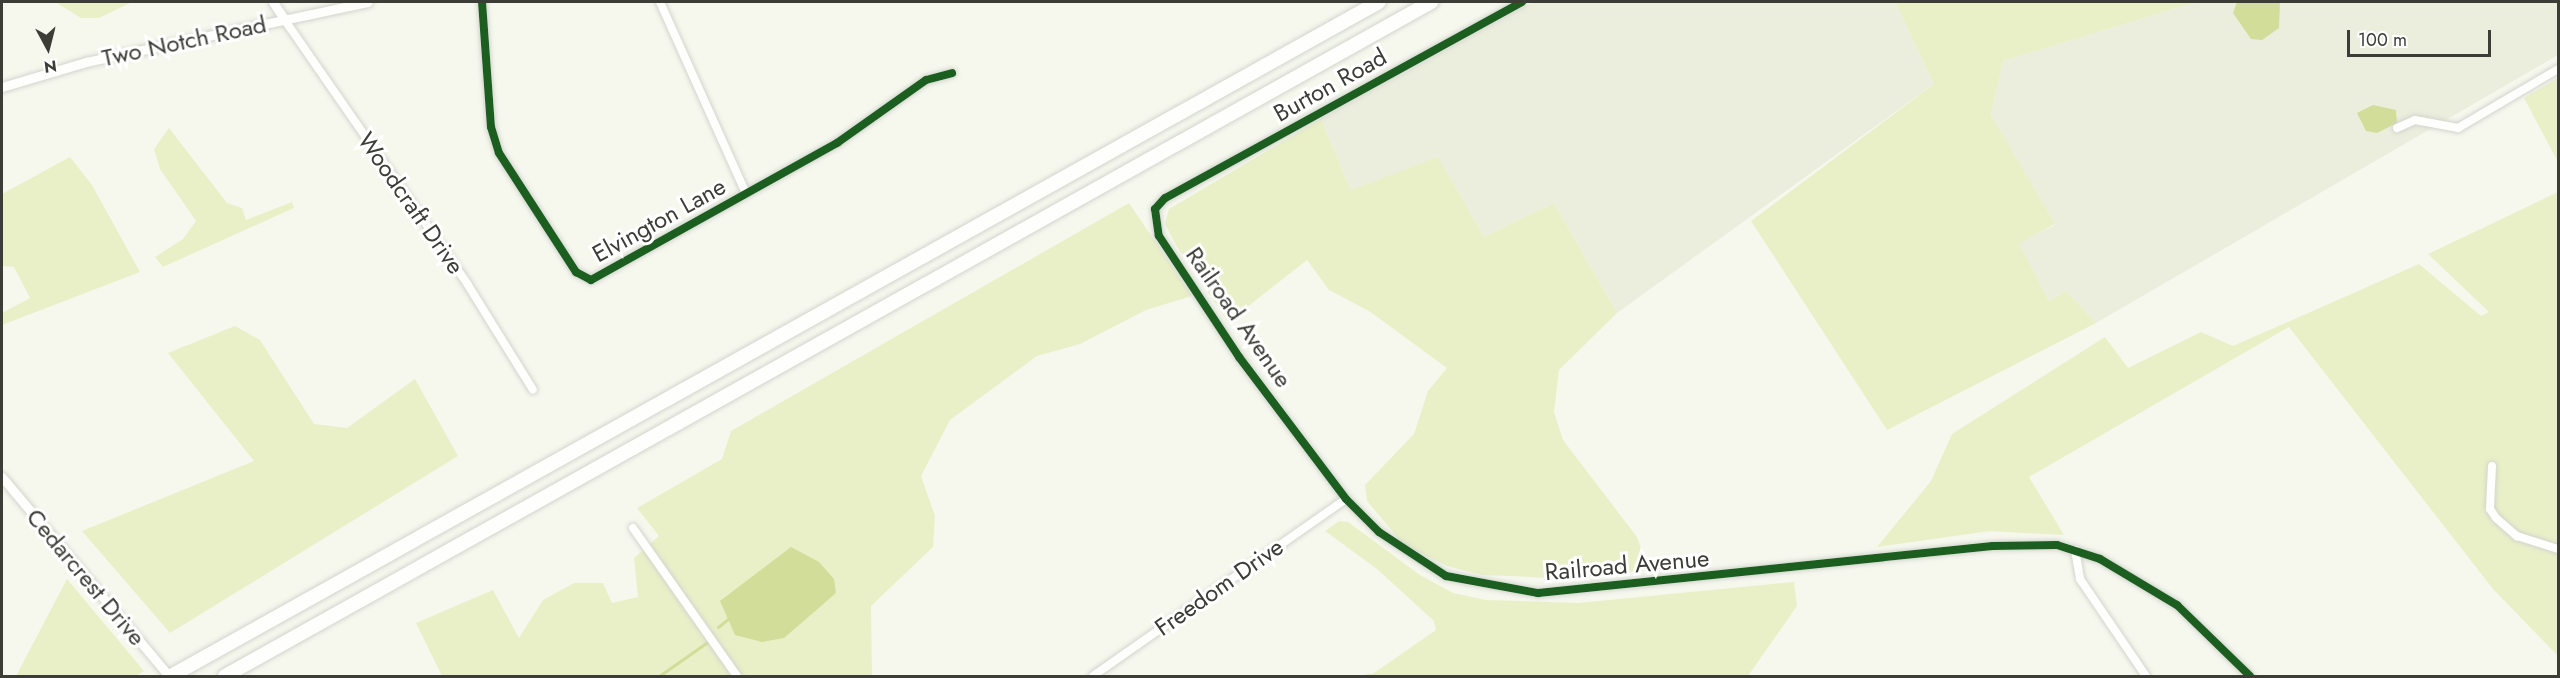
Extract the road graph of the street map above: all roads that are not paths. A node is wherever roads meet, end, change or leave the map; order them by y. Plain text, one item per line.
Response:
1 (273, 2) edge
2 (368, 2) edge
3 (482, 2) edge
4 (660, 2) edge
5 (1379, 2) edge
6 (1431, 2) edge
7 (1522, 2) edge
8 (284, 19) junction
9 (2559, 69) edge
10 (952, 73) dead end
11 (2, 87) edge
12 (2397, 128) dead end
13 (746, 193) junction
14 (1159, 204) joint
15 (533, 390) dead end
16 (2492, 466) dead end
17 (2, 477) edge
18 (1346, 499) junction
19 (633, 528) dead end
20 (2559, 549) edge
21 (2075, 550) junction
22 (170, 676) edge
23 (225, 676) edge
24 (737, 676) edge
25 (1093, 676) edge
26 (2146, 676) edge
27 (2250, 676) edge

1 - 8 street
2 - 8 street, Two Notch Road
3 - 13 street, Elvington Lane
4 - 13 street
5 - 22 highway
6 - 23 highway
7 - 14 street, Burton Road
8 - 11 street, Two Notch Road
8 - 15 street, Woodcraft Drive
9 - 12 street
10 - 13 street, Elvington Lane
14 - 18 street, Railroad Avenue
16 - 20 street
17 - 22 street, Cedarcrest Drive
18 - 21 street, Railroad Avenue
18 - 25 street, Freedom Drive
19 - 24 street
21 - 26 street
21 - 27 street, Railroad Avenue

